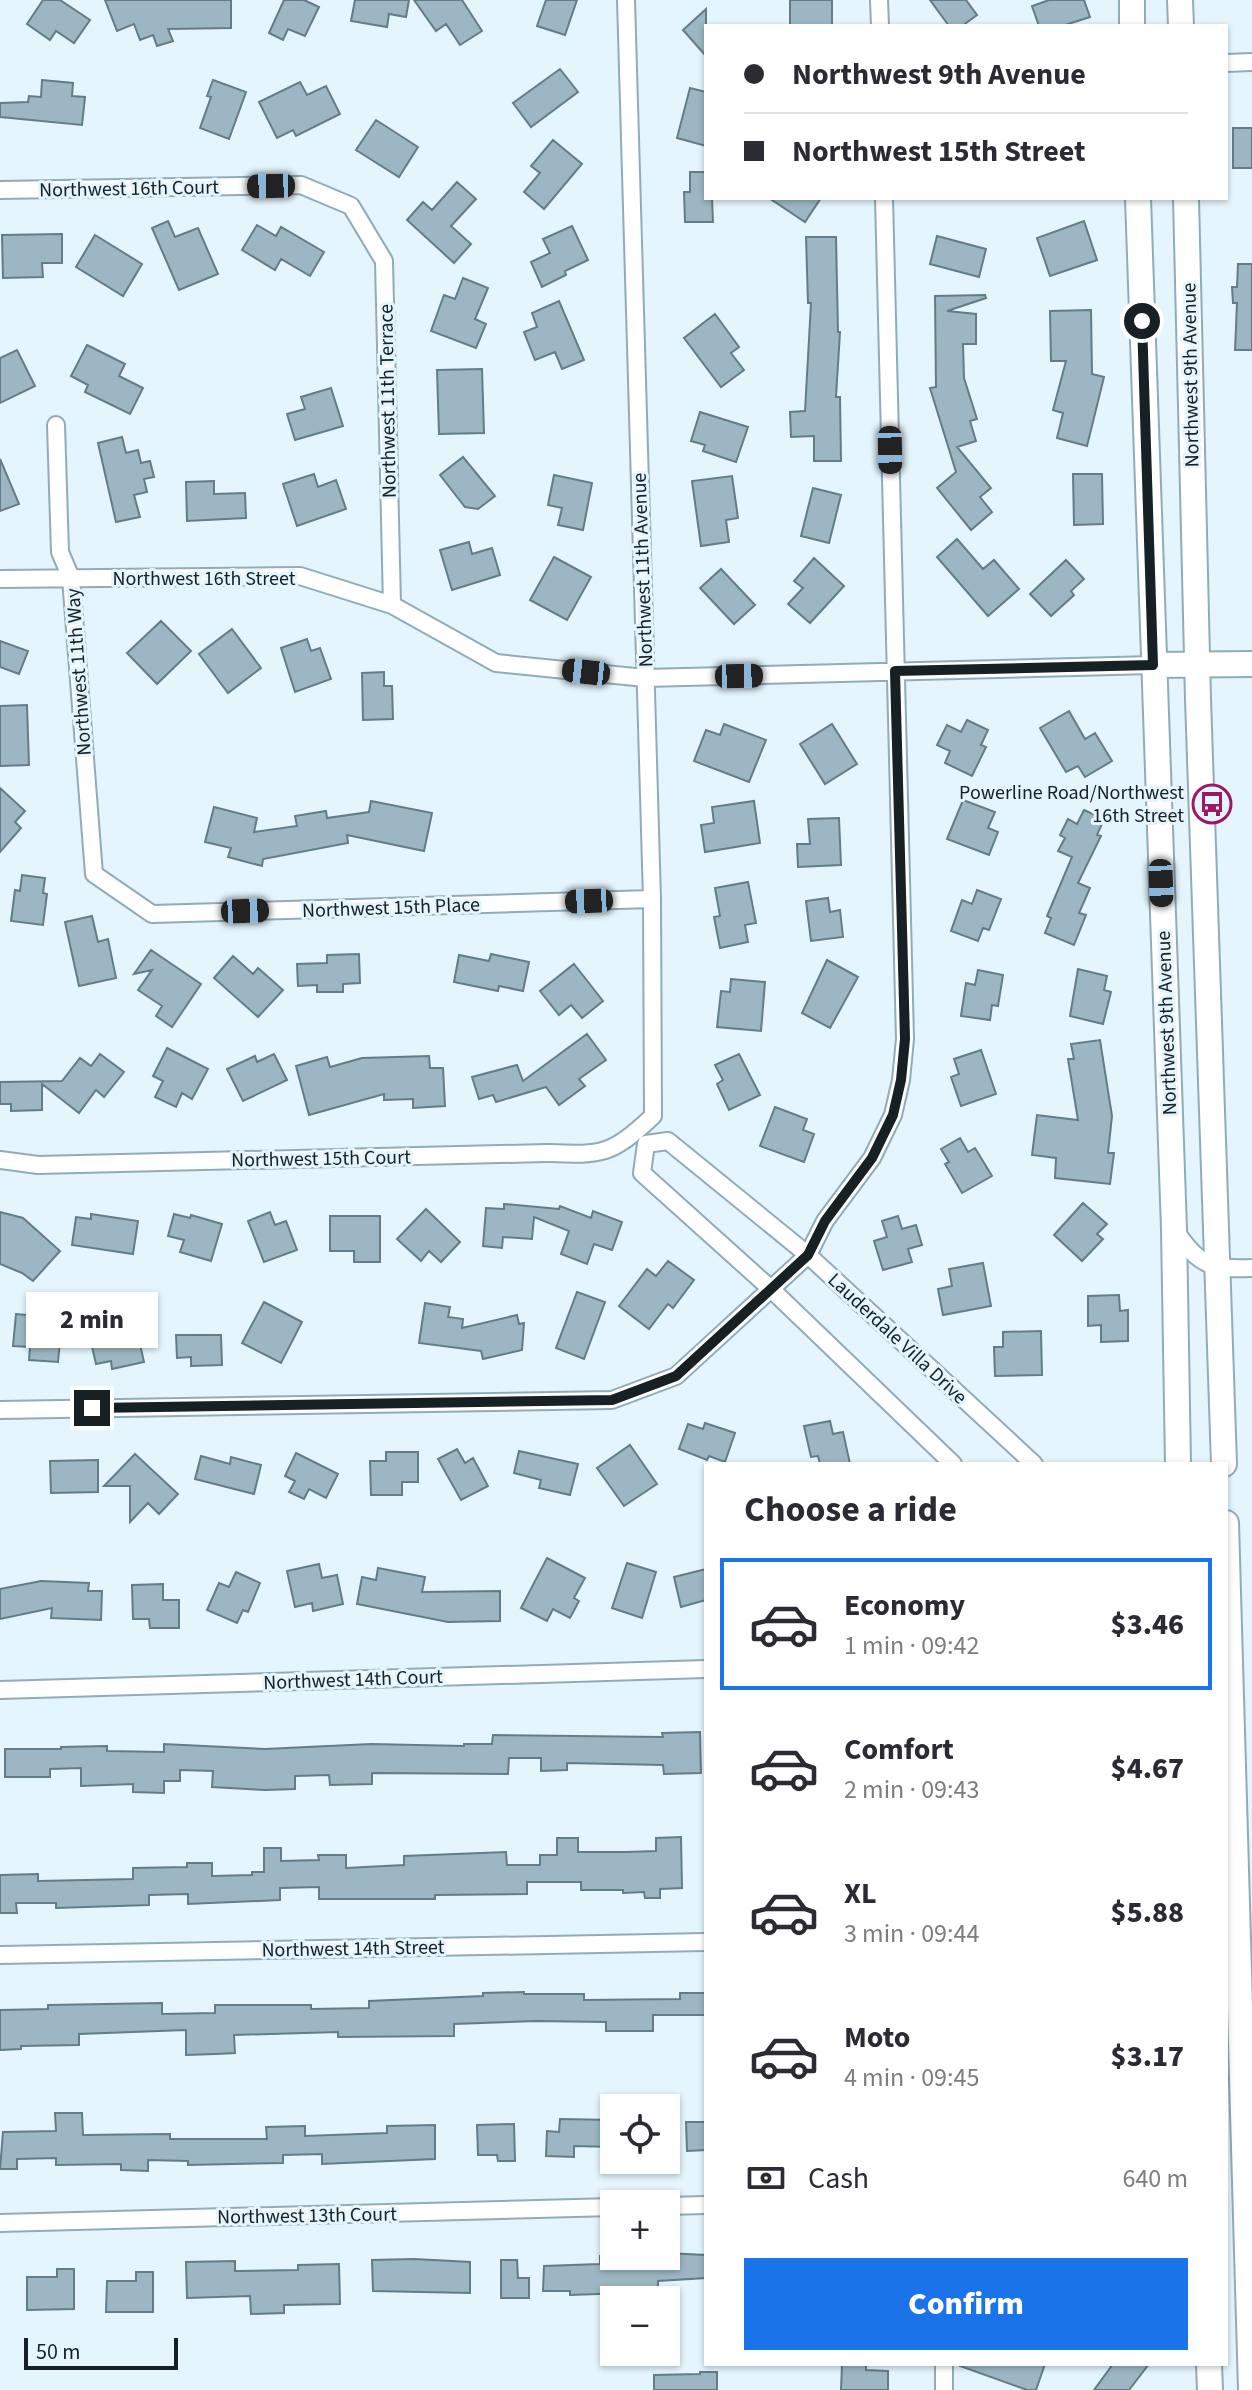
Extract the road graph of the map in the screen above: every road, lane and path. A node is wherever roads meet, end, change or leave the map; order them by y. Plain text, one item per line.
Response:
1 (626, 0) edge
2 (879, 0) edge
3 (1132, 0) edge
4 (1180, 0) edge
5 (880, 24) edge
6 (1132, 24) edge
7 (1181, 24) edge
8 (1252, 62) edge
9 (1228, 63) edge
10 (0, 190) edge
11 (884, 200) edge
12 (1138, 200) edge
13 (1186, 200) edge
14 (351, 206) joint
15 (56, 425) dead end
16 (71, 578) junction
17 (0, 579) edge
18 (392, 605) junction
19 (1252, 664) edge
20 (1153, 665) junction
21 (1197, 665) junction
22 (895, 671) junction
23 (645, 678) junction
24 (94, 874) joint
25 (652, 899) junction
26 (641, 1138) junction
27 (0, 1160) edge
28 (1174, 1229) junction
29 (808, 1255) junction
30 (1217, 1268) junction
31 (1252, 1268) edge
32 (771, 1289) junction
33 (0, 1410) edge
34 (951, 1462) edge
35 (1031, 1462) edge
36 (1178, 1462) edge
37 (1224, 1462) edge
38 (1228, 1655) edge
39 (704, 1669) edge
40 (0, 1690) edge
41 (1245, 1870) edge
42 (704, 1942) edge
43 (0, 1955) edge
44 (704, 2205) edge
45 (680, 2206) edge
46 (600, 2207) edge
47 (0, 2223) edge
48 (944, 2366) edge
49 (1209, 2366) edge
50 (944, 2390) edge
51 (1210, 2390) edge
52 (1251, 2390) edge

1 - 23 street, Northwest 11th Avenue
2 - 5 street
3 - 6 main road
4 - 7 main road
8 - 9 street
10 - 14 street, Northwest 16th Court
11 - 22 street
12 - 20 main road, Northwest 9th Avenue
13 - 21 main road, Northwest 9th Avenue
14 - 18 street, Northwest 11th Terrace
15 - 16 street, Northwest 11th Way
16 - 17 street, Northwest 16th Street
16 - 18 street, Northwest 16th Street
16 - 24 street, Northwest 11th Way
18 - 23 street, Northwest 16th Street
19 - 21 main road, Northwest 16th Street
20 - 21 main road, Northwest 16th Street
20 - 22 street, Northwest 16th Street
20 - 28 main road, Northwest 9th Avenue
21 - 30 main road, Northwest 9th Avenue
22 - 23 street, Northwest 16th Street
22 - 29 street
23 - 25 street, Northwest 11th Avenue
24 - 25 street, Northwest 15th Place
25 - 26 street, Northwest 11th Avenue
26 - 27 street, Northwest 15th Court
26 - 29 street, Lauderdale Villa Drive
26 - 32 street
28 - 30 street
28 - 36 main road, Northwest 9th Avenue
29 - 32 street
29 - 35 street, Lauderdale Villa Drive
30 - 31 street
30 - 37 main road, Northwest 9th Avenue
32 - 33 street
32 - 34 street
38 - 41 main road
39 - 40 street, Northwest 14th Court
41 - 52 main road
42 - 43 street, Northwest 14th Street
44 - 45 street
46 - 47 street, Northwest 13th Court
48 - 50 street
49 - 51 main road

